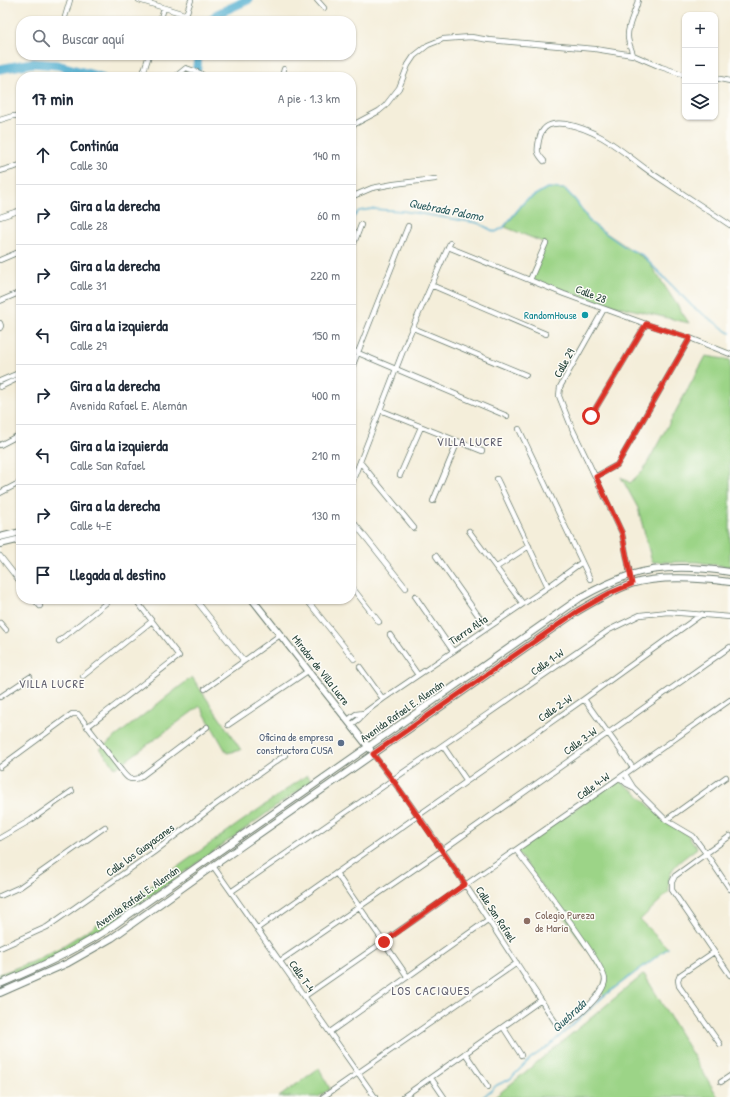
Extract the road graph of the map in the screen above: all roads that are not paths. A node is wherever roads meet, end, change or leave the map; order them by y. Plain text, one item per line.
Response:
1 (70, 0) edge
2 (139, 0) edge
3 (191, 0) edge
4 (317, 0) edge
5 (638, 0) edge
6 (164, 8) junction
7 (324, 8) dead end
8 (65, 16) edge
9 (162, 16) edge
10 (633, 55) junction
11 (147, 60) edge
12 (284, 69) dead end
13 (144, 72) edge
14 (181, 72) edge
15 (197, 72) edge
16 (283, 72) edge
17 (682, 74) edge
18 (718, 79) edge
19 (730, 81) edge
20 (16, 116) edge
21 (0, 120) edge
22 (356, 123) edge
23 (544, 161) dead end
24 (16, 166) edge
25 (0, 170) edge
26 (435, 179) dead end
27 (356, 195) edge
28 (16, 212) edge
29 (0, 217) edge
30 (730, 224) edge
31 (361, 225) dead end
32 (408, 226) dead end
33 (356, 238) edge
34 (546, 243) dead end
35 (16, 253) edge
36 (0, 260) edge
37 (530, 280) junction
38 (431, 285) junction
39 (16, 294) edge
40 (0, 301) edge
41 (604, 309) junction
42 (646, 324) junction
43 (413, 328) junction
44 (546, 334) dead end
45 (690, 338) junction
46 (358, 353) junction
47 (730, 354) edge
48 (356, 358) edge
49 (396, 369) junction
50 (16, 374) edge
51 (526, 375) dead end
52 (16, 379) edge
53 (0, 381) edge
54 (0, 387) edge
55 (380, 410) junction
56 (507, 416) dead end
57 (591, 416) dead end
58 (421, 427) junction
59 (519, 429) dead end
60 (16, 437) edge
61 (458, 441) junction
62 (0, 445) edge
63 (482, 451) dead end
64 (360, 462) junction
65 (356, 472) edge
66 (400, 475) dead end
67 (596, 477) junction
68 (497, 479) dead end
69 (16, 485) edge
70 (0, 493) edge
71 (432, 501) dead end
72 (356, 525) edge
73 (414, 528) dead end
74 (469, 531) dead end
75 (16, 533) edge
76 (0, 536) edge
77 (16, 540) edge
78 (0, 544) edge
79 (529, 546) junction
80 (0, 556) edge
81 (436, 556) dead end
82 (582, 562) junction
83 (497, 567) junction
84 (730, 572) edge
85 (631, 574) junction
86 (16, 577) edge
87 (590, 579) dead end
88 (730, 582) edge
89 (632, 584) junction
90 (548, 587) junction
91 (406, 588) dead end
92 (356, 592) edge
93 (415, 596) dead end
94 (106, 604) edge
95 (139, 604) edge
96 (199, 604) edge
97 (256, 604) edge
98 (310, 604) edge
99 (523, 604) junction
100 (702, 614) junction
101 (730, 617) edge
102 (152, 622) junction
103 (379, 622) dead end
104 (0, 623) edge
105 (487, 628) junction
106 (6, 630) dead end
107 (280, 635) junction
108 (390, 635) dead end
109 (59, 641) dead end
110 (730, 647) edge
111 (453, 651) junction
112 (354, 659) dead end
113 (244, 661) junction
114 (360, 667) dead end
115 (308, 670) junction
116 (418, 675) junction
117 (83, 676) dead end
118 (30, 677) dead end
119 (205, 689) dead end
120 (0, 697) edge
121 (383, 699) junction
122 (584, 699) junction
123 (730, 700) edge
124 (349, 723) junction
125 (228, 725) dead end
126 (88, 727) junction
127 (207, 727) dead end
128 (608, 733) junction
129 (443, 746) junction
130 (369, 747) junction
131 (373, 754) junction
132 (285, 755) dead end
133 (0, 767) edge
134 (633, 768) junction
135 (625, 774) junction
136 (726, 777) dead end
137 (620, 778) junction
138 (393, 780) junction
139 (467, 781) junction
140 (633, 787) junction
141 (72, 791) dead end
142 (417, 816) junction
143 (666, 820) junction
144 (105, 827) dead end
145 (730, 836) edge
146 (0, 838) edge
147 (516, 850) junction
148 (441, 851) junction
149 (706, 852) junction
150 (214, 866) junction
151 (336, 873) junction
152 (465, 884) junction
153 (730, 890) edge
154 (232, 891) junction
155 (0, 896) edge
156 (359, 907) junction
157 (489, 919) junction
158 (258, 928) junction
159 (384, 942) junction
160 (0, 948) edge
161 (714, 952) junction
162 (280, 962) junction
163 (517, 963) junction
164 (730, 975) edge
165 (408, 976) junction
166 (0, 984) edge
167 (0, 993) edge
168 (305, 996) junction
169 (541, 1000) junction
170 (503, 1027) junction
171 (330, 1032) junction
172 (720, 1044) dead end
173 (465, 1053) junction
174 (521, 1055) dead end
175 (358, 1073) junction
176 (730, 1076) edge
177 (430, 1078) junction
178 (721, 1082) dead end
179 (488, 1087) dead end
180 (324, 1097) edge
181 (374, 1097) edge
182 (403, 1097) edge
183 (444, 1097) edge

1 - 8 street
2 - 6 street
3 - 6 street
4 - 7 street
5 - 10 street
6 - 9 street
10 - 17 street
10 - 22 street
11 - 13 street
12 - 16 street
14 - 15 street
18 - 19 street
20 - 21 street
23 - 30 street
24 - 25 street
26 - 27 street
28 - 29 street
31 - 33 street
32 - 46 street
34 - 37 street
35 - 36 street
37 - 38 street, Calle 28
37 - 41 street, Calle 28
38 - 43 street
38 - 44 street
39 - 40 street
41 - 42 street, Calle 28
41 - 67 street, Calle 29
42 - 45 street, Calle 28
42 - 57 street
43 - 49 street
43 - 51 street
45 - 47 street, Calle 28
45 - 67 street
46 - 48 street
46 - 49 street
49 - 55 street
49 - 56 street
50 - 53 street
52 - 54 street
55 - 58 street
55 - 64 street
58 - 61 street
58 - 66 street
59 - 82 street
60 - 62 street
61 - 63 street
61 - 71 street
64 - 65 street
64 - 73 street
67 - 85 street, Calle 29
68 - 79 street
69 - 70 street
72 - 91 street
74 - 83 street
75 - 76 main road
77 - 78 main road
79 - 83 street
79 - 90 street
80 - 86 street
81 - 105 street
82 - 87 street
82 - 90 street, Tierra Alta
83 - 99 street
84 - 85 main road, Avenida Rafael E. Alemán
85 - 89 street, Calle 29
85 - 130 main road, Avenida Rafael E. Alemán
88 - 89 main road, Avenida Rafael E. Alemán
89 - 131 main road, Avenida Rafael E. Alemán
90 - 99 street, Tierra Alta
92 - 103 street
93 - 111 street
94 - 109 street
95 - 102 street
96 - 113 street
97 - 107 main road, Mirador de Villa Lucre
98 - 112 street
99 - 105 street, Tierra Alta
100 - 101 street, Calle 1-W
100 - 122 street, Calle 2-W
100 - 129 street, Calle 1-W
102 - 117 street
102 - 126 street
104 - 106 street
105 - 111 street, Tierra Alta
107 - 113 street
107 - 115 main road, Mirador de Villa Lucre
108 - 116 street
110 - 128 street, Calle 3-W
111 - 116 street, Tierra Alta
113 - 119 street
114 - 121 street
115 - 124 main road, Mirador de Villa Lucre
115 - 125 street
116 - 121 street, Tierra Alta
118 - 120 street
121 - 124 street, Tierra Alta
122 - 128 street
122 - 139 street, Calle 2-W
123 - 134 street, Calle 4-W
124 - 130 main road, Mirador de Villa Lucre
126 - 127 street
126 - 133 street
128 - 134 street
128 - 148 street, Calle 3-W
129 - 138 street, Calle 1-W
129 - 139 street
130 - 131 main road, Mirador de Villa Lucre
130 - 166 main road, Avenida Rafael E. Alemán
131 - 138 street, Calle San Rafael
131 - 150 main road, Avenida Rafael E. Alemán
132 - 160 street, Calle los Guayacanes
134 - 135 street, Calle 4-W
135 - 137 street, Calle 4-W
135 - 140 street
136 - 143 street
137 - 140 street
137 - 147 street, Calle 4-W
138 - 142 street, Calle San Rafael
138 - 154 street, Calle 1-W
139 - 142 street, Calle 2-W
140 - 143 street
141 - 146 street
142 - 148 street, Calle San Rafael
142 - 151 street, Calle 2-W
143 - 149 street
144 - 155 street
145 - 149 street
147 - 152 street, Calle 4-W
147 - 169 street, Calle San Rafael
148 - 152 street, Calle San Rafael
148 - 156 street, Calle 3-W
149 - 153 street
149 - 161 street
150 - 154 street, Calle T-4
150 - 167 main road, Avenida Rafael E. Alemán
151 - 156 street
151 - 158 street, Calle 2-W
152 - 157 street, Calle San Rafael
152 - 159 street, Calle 4-W
154 - 158 street, Calle T-4
156 - 159 street
156 - 162 street, Calle 3-W
157 - 163 street, Calle San Rafael
157 - 165 street
158 - 162 street, Calle T-4
159 - 165 street
159 - 168 street, Calle 4-W
161 - 164 street
161 - 172 street
162 - 168 street, Calle T-4
163 - 169 street, Calle San Rafael
163 - 175 street
165 - 171 street
168 - 171 street, Calle T-4
169 - 170 street
170 - 173 street
170 - 174 street
171 - 175 street, Calle T-4
173 - 177 street
173 - 179 street
175 - 180 street
175 - 181 street, Calle T-4
176 - 178 street
177 - 182 street
177 - 183 street

